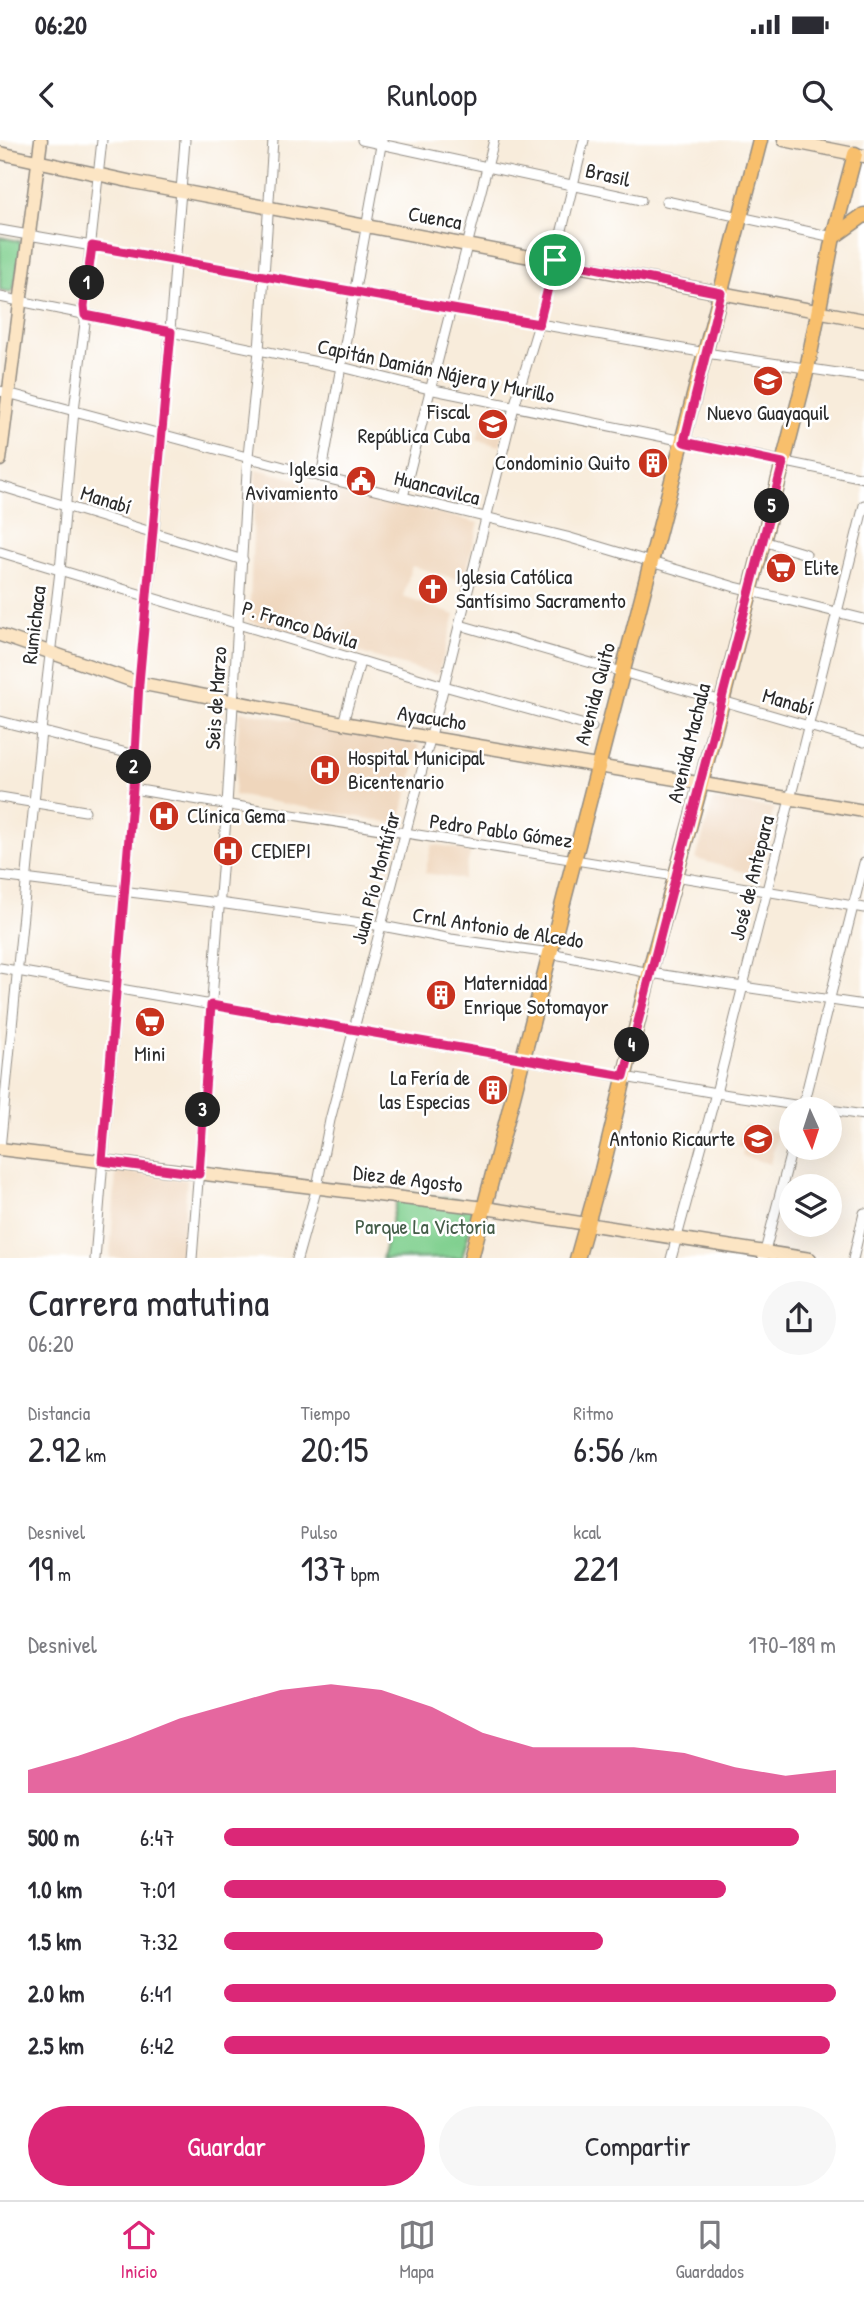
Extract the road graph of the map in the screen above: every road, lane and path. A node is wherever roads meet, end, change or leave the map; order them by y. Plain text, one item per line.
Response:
1 (41, 140) edge
2 (102, 140) edge
3 (185, 140) edge
4 (272, 140) edge
5 (362, 140) edge
6 (494, 140) edge
7 (584, 140) edge
8 (760, 140) edge
9 (784, 140) edge
10 (382, 142) edge
11 (0, 153) edge
12 (859, 155) edge
13 (39, 161) junction
14 (487, 167) junction
15 (98, 174) junction
16 (572, 184) junction
17 (180, 190) junction
18 (641, 200) dead end
19 (666, 201) dead end
20 (268, 206) junction
21 (864, 215) edge
22 (740, 218) junction
23 (366, 225) junction
24 (0, 230) edge
25 (29, 235) junction
26 (833, 237) junction
27 (467, 243) junction
28 (92, 246) junction
29 (555, 260) junction
30 (175, 261) junction
31 (263, 276) junction
32 (355, 292) junction
33 (721, 293) junction
34 (0, 297) edge
35 (21, 301) junction
36 (450, 309) junction
37 (818, 312) junction
38 (85, 315) junction
39 (864, 320) edge
40 (539, 324) junction
41 (171, 332) junction
42 (259, 351) junction
43 (706, 353) junction
44 (342, 367) junction
45 (807, 369) junction
46 (864, 377) edge
47 (429, 389) junction
48 (4, 392) edge
49 (514, 407) junction
50 (74, 410) junction
51 (161, 434) junction
52 (684, 442) junction
53 (248, 456) junction
54 (0, 460) edge
55 (783, 463) junction
56 (321, 477) junction
57 (864, 478) edge
58 (0, 486) edge
59 (403, 497) junction
60 (864, 505) edge
61 (65, 506) junction
62 (486, 518) junction
63 (154, 533) junction
64 (762, 541) junction
65 (0, 552) edge
66 (806, 554) dead end
67 (243, 560) junction
68 (652, 563) junction
69 (60, 571) junction
70 (750, 590) junction
71 (148, 597) junction
72 (836, 612) junction
73 (864, 619) edge
74 (239, 625) junction
75 (460, 625) junction
76 (0, 635) edge
77 (51, 653) junction
78 (360, 662) junction
79 (623, 671) junction
80 (139, 683) junction
81 (444, 687) junction
82 (721, 701) junction
83 (233, 702) junction
84 (0, 721) edge
85 (343, 723) junction
86 (808, 725) junction
87 (592, 727) dead end
88 (41, 731) junction
89 (431, 738) junction
90 (864, 742) edge
91 (135, 755) junction
92 (597, 767) junction
93 (701, 784) junction
94 (133, 789) junction
95 (0, 797) edge
96 (790, 798) junction
97 (34, 803) junction
98 (227, 805) junction
99 (85, 811) dead end
100 (864, 811) edge
101 (405, 835) junction
102 (573, 859) junction
103 (864, 863) edge
104 (0, 876) edge
105 (676, 877) junction
106 (27, 880) junction
107 (125, 891) junction
108 (767, 892) junction
109 (219, 902) junction
110 (852, 906) junction
111 (864, 908) edge
112 (382, 926) junction
113 (550, 953) junction
114 (0, 968) edge
115 (19, 971) junction
116 (650, 973) junction
117 (743, 986) junction
118 (116, 989) junction
119 (830, 999) junction
120 (864, 1004) edge
121 (211, 1005) junction
122 (355, 1030) junction
123 (522, 1058) junction
124 (624, 1076) junction
125 (716, 1093) junction
126 (806, 1097) edge
127 (779, 1104) edge
128 (842, 1112) edge
129 (864, 1115) edge
130 (0, 1149) edge
131 (0, 1157) edge
132 (789, 1160) edge
133 (102, 1161) junction
134 (199, 1174) junction
135 (317, 1187) junction
136 (485, 1208) junction
137 (864, 1213) edge
138 (587, 1224) junction
139 (676, 1238) junction
140 (764, 1255) edge
141 (94, 1258) edge
142 (192, 1258) edge
143 (297, 1258) edge
144 (471, 1258) edge
145 (577, 1258) edge
146 (671, 1258) edge
147 (810, 1258) edge
148 (853, 1258) edge

1 - 13 street
2 - 15 street, Rumichaca
3 - 17 street
4 - 20 street, Seis de Marzo
5 - 10 street, Brasil
6 - 14 street
7 - 16 street, Juan Pío Montúfar
8 - 22 main road, Avenida Quito
9 - 12 street
10 - 14 street, Brasil
10 - 23 street
11 - 13 street, Cuenca
12 - 26 main road, Avenida Machala
13 - 15 street, Cuenca
13 - 25 street
14 - 16 street, Brasil
14 - 27 street
15 - 17 street, Cuenca
15 - 28 street, Rumichaca
16 - 18 street, Brasil
16 - 29 street, Juan Pío Montúfar
17 - 20 street, Cuenca
17 - 30 street
19 - 22 street
20 - 23 street, Cuenca
20 - 31 street, Seis de Marzo
21 - 26 main road
22 - 26 street
22 - 33 main road, Avenida Quito
23 - 27 street, Cuenca
23 - 32 street
24 - 25 street
25 - 28 street
25 - 35 street
26 - 37 main road, Avenida Machala
27 - 29 street, Cuenca
27 - 36 street
28 - 30 street
28 - 38 street, Rumichaca
29 - 33 street, Cuenca
29 - 40 street, Juan Pío Montúfar
30 - 31 street
30 - 41 street
31 - 32 street
31 - 42 street, Seis de Marzo
32 - 36 street
32 - 44 street
33 - 37 street, Cuenca
33 - 43 main road, Avenida Quito
34 - 35 street, Capitán Damián Nájera y Murillo
35 - 38 street, Capitán Damián Nájera y Murillo
35 - 48 street
36 - 40 street
36 - 47 street
37 - 39 street, Cuenca
37 - 45 main road, Avenida Machala
38 - 41 street, Capitán Damián Nájera y Murillo
38 - 50 street, Rumichaca
40 - 43 street
40 - 49 street, Juan Pío Montúfar
41 - 42 street, Capitán Damián Nájera y Murillo
41 - 51 street
42 - 44 street, Capitán Damián Nájera y Murillo
42 - 53 street, Seis de Marzo
43 - 45 street
43 - 52 main road, Avenida Quito
44 - 47 street, Capitán Damián Nájera y Murillo
44 - 56 street
45 - 46 street
45 - 55 main road, Avenida Machala
47 - 49 street, Capitán Damián Nájera y Murillo
47 - 59 street
48 - 50 street, Huancavilca
48 - 54 street
49 - 52 street, Capitán Damián Nájera y Murillo
49 - 62 street, Juan Pío Montúfar
50 - 51 street, Huancavilca
50 - 61 street, Rumichaca
51 - 53 street, Huancavilca
51 - 63 street
52 - 55 street, Capitán Damián Nájera y Murillo
52 - 68 main road, Avenida Quito
53 - 56 street, Huancavilca
53 - 67 street, Seis de Marzo
55 - 57 street, Capitán Damián Nájera y Murillo
55 - 64 main road, Avenida Machala
56 - 59 street, Huancavilca
58 - 61 street, Manabí
59 - 62 street, Huancavilca
60 - 72 street, José de Antepara
61 - 63 street, Manabí
61 - 69 street, Rumichaca
62 - 68 street, Huancavilca
62 - 75 street, Juan Pío Montúfar
63 - 67 street, Manabí
63 - 71 street
64 - 66 street
64 - 70 main road, Avenida Machala
65 - 69 street, P. Franco Dávila
67 - 74 street, Seis de Marzo
68 - 70 street, Huancavilca
68 - 79 main road, Avenida Quito
69 - 71 street, P. Franco Dávila
69 - 77 street, Rumichaca
70 - 72 street, Huancavilca
70 - 82 main road, Avenida Machala
71 - 74 street, P. Franco Dávila
71 - 80 street
72 - 73 street, Huancavilca
72 - 86 street, José de Antepara
74 - 78 street, P. Franco Dávila
74 - 83 street, Seis de Marzo
75 - 79 street, Manabí
75 - 81 street, Juan Pío Montúfar
76 - 77 street, Ayacucho
77 - 80 street, Ayacucho
77 - 88 street, Rumichaca
78 - 81 street, P. Franco Dávila
78 - 85 street
79 - 82 street, Manabí
79 - 92 main road, Avenida Quito
80 - 83 street, Ayacucho
80 - 91 street
81 - 87 street, P. Franco Dávila
81 - 89 street, Juan Pío Montúfar
82 - 86 street, Manabí
82 - 93 main road, Avenida Machala
83 - 85 street, Ayacucho
83 - 98 street, Seis de Marzo
84 - 88 street
85 - 89 street, Ayacucho
86 - 90 street, Manabí
86 - 96 street, José de Antepara
88 - 91 street
88 - 97 street, Rumichaca
89 - 92 street, Ayacucho
89 - 101 street, Juan Pío Montúfar
91 - 94 street
92 - 93 street, Ayacucho
92 - 102 main road, Avenida Quito
93 - 96 street, Ayacucho
93 - 105 main road, Avenida Machala
94 - 98 street, Pedro Pablo Gómez
94 - 107 street
95 - 97 street
96 - 100 street, Ayacucho
96 - 108 street, José de Antepara
97 - 99 street
97 - 106 street, Rumichaca
98 - 101 street, Pedro Pablo Gómez
98 - 109 street, Seis de Marzo
101 - 102 street, Pedro Pablo Gómez
101 - 112 street, Juan Pío Montúfar
102 - 105 street, Pedro Pablo Gómez
102 - 113 main road, Avenida Quito
103 - 110 street
104 - 106 street, Crnl Antonio de Alcedo
105 - 108 street, Pedro Pablo Gómez
105 - 116 main road, Avenida Machala
106 - 107 street, Crnl Antonio de Alcedo
106 - 115 street, Rumichaca
107 - 109 street, Crnl Antonio de Alcedo
107 - 118 street
108 - 110 street, Pedro Pablo Gómez
108 - 117 street, José de Antepara
109 - 112 street, Crnl Antonio de Alcedo
109 - 121 street, Seis de Marzo
110 - 111 street, Pedro Pablo Gómez
110 - 119 street
112 - 113 street, Crnl Antonio de Alcedo
112 - 122 street, Juan Pío Montúfar
113 - 116 street, Crnl Antonio de Alcedo
113 - 123 main road, Avenida Quito
114 - 115 street
115 - 118 street
115 - 130 street, Rumichaca
116 - 117 street, Crnl Antonio de Alcedo
116 - 124 main road, Avenida Machala
117 - 119 street, Crnl Antonio de Alcedo
117 - 125 street, José de Antepara
118 - 121 street
118 - 133 street
119 - 120 street, Crnl Antonio de Alcedo
119 - 126 street
121 - 122 street
121 - 134 street, Seis de Marzo
122 - 123 street
122 - 135 street, Juan Pío Montúfar
123 - 124 street
123 - 136 main road, Avenida Quito
124 - 125 street
124 - 138 main road, Avenida Machala
125 - 127 street
125 - 139 street, José de Antepara
128 - 129 street
130 - 131 street, Rumichaca
130 - 133 street, Diez de Agosto
132 - 140 street
133 - 134 street, Diez de Agosto
133 - 141 street
134 - 135 street, Diez de Agosto
134 - 142 street, Seis de Marzo
135 - 136 street, Diez de Agosto
135 - 143 street, Juan Pío Montúfar
136 - 138 street, Diez de Agosto
136 - 144 main road, Avenida Quito
137 - 148 street
138 - 139 street, Diez de Agosto
138 - 145 main road, Avenida Machala
139 - 140 street, Diez de Agosto
139 - 146 street, José de Antepara
140 - 147 street, Diez de Agosto

